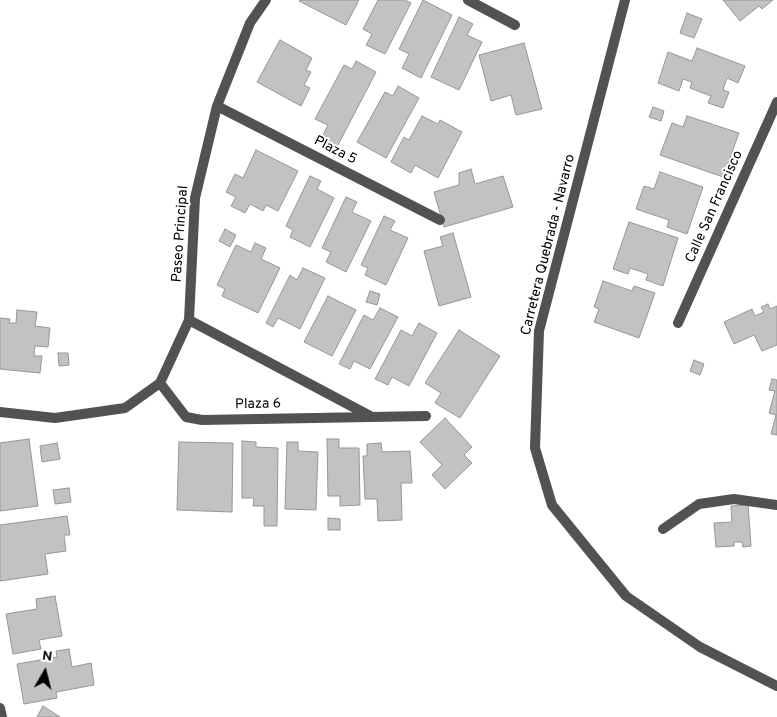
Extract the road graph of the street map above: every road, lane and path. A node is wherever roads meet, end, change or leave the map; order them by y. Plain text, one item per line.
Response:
1 (266, 0) edge
2 (468, 0) edge
3 (625, 0) edge
4 (515, 25) dead end
5 (777, 102) edge
6 (217, 106) junction
7 (440, 220) dead end
8 (189, 320) junction
9 (678, 323) dead end
10 (160, 383) junction
11 (0, 412) edge
12 (426, 416) dead end
13 (373, 417) junction
14 (777, 505) edge
15 (663, 528) dead end
16 (777, 686) edge
17 (0, 708) edge
18 (2, 717) edge

1 - 6 street, Paseo Principal
2 - 4 street
3 - 16 street, Carretera Quebrada - Navarro
5 - 9 street, Calle San Francisco
6 - 7 street, Plaza 5
6 - 8 street, Paseo Principal
8 - 10 street, Paseo Principal
8 - 13 street, Plaza 6
10 - 11 street, Paseo Principal
10 - 13 street, Plaza 6
12 - 13 street, Plaza 6
14 - 15 street
17 - 18 street

